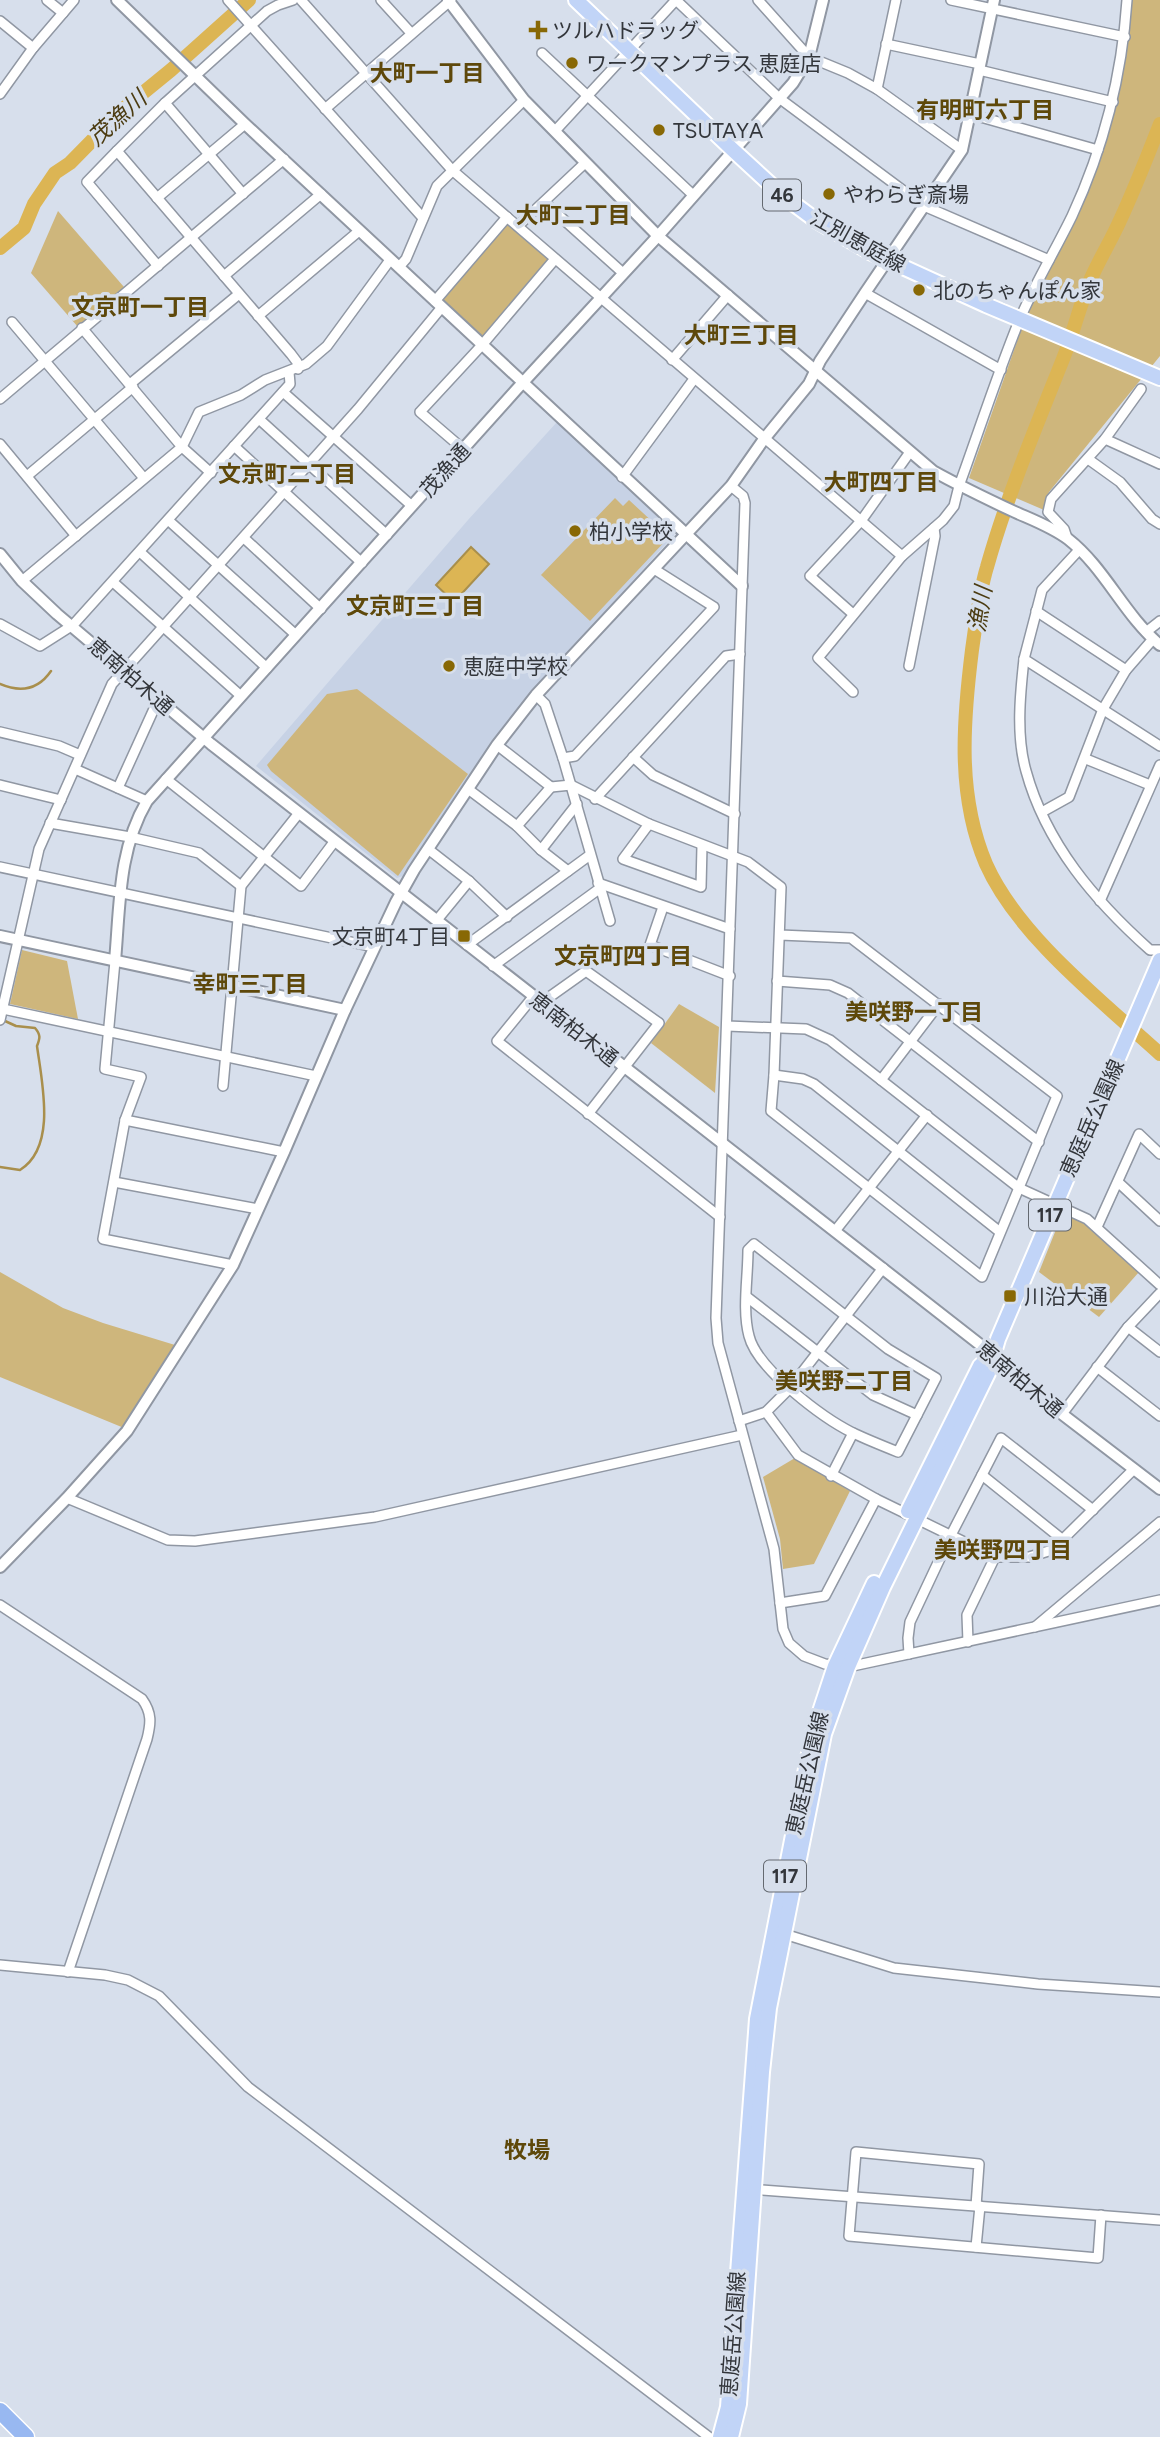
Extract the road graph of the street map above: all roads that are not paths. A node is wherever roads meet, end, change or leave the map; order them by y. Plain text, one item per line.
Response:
1 (47, 0) edge
2 (74, 0) edge
3 (117, 0) edge
4 (293, 0) edge
5 (301, 0) edge
6 (381, 0) edge
7 (449, 0) edge
8 (576, 0) edge
9 (676, 0) edge
10 (758, 0) edge
11 (823, 0) edge
12 (896, 0) edge
13 (951, 0) edge
14 (1127, 0) edge
15 (230, 2) edge
16 (993, 4) edge
17 (63, 13) junction
18 (0, 21) edge
19 (248, 22) junction
20 (411, 33) junction
21 (1125, 37) junction
22 (886, 44) junction
23 (33, 48) junction
24 (630, 51) junction
25 (542, 53) dead end
26 (809, 57) junction
27 (980, 67) junction
28 (191, 72) junction
29 (365, 74) junction
30 (3, 82) edge
31 (877, 89) junction
32 (0, 94) edge
33 (587, 97) junction
34 (779, 98) junction
35 (524, 100) junction
36 (1113, 102) junction
37 (165, 103) junction
38 (325, 109) junction
39 (970, 114) junction
40 (245, 124) junction
41 (555, 131) junction
42 (733, 150) junction
43 (962, 150) junction
44 (1098, 150) junction
45 (117, 151) junction
46 (208, 154) junction
47 (284, 159) junction
48 (585, 163) junction
49 (452, 170) junction
50 (243, 194) junction
51 (321, 194) junction
52 (693, 195) junction
53 (157, 198) junction
54 (544, 202) junction
55 (924, 206) junction
56 (507, 217) junction
57 (423, 218) junction
58 (518, 226) junction
59 (359, 231) junction
60 (658, 236) junction
61 (191, 237) junction
62 (555, 259) junction
63 (889, 260) junction
64 (1049, 260) junction
65 (395, 263) junction
66 (158, 265) junction
67 (623, 273) junction
68 (224, 276) junction
69 (865, 293) junction
70 (239, 294) junction
71 (728, 295) junction
72 (601, 298) junction
73 (438, 304) junction
74 (258, 316) junction
75 (1027, 321) junction
76 (12, 322) dead end
77 (82, 328) junction
78 (482, 345) junction
79 (672, 360) junction
80 (44, 361) junction
81 (293, 370) junction
82 (1001, 370) junction
83 (816, 371) junction
84 (1160, 378) edge
85 (694, 379) junction
86 (522, 383) junction
87 (131, 386) junction
88 (1141, 389) dead end
89 (283, 392) junction
90 (0, 399) edge
91 (258, 419) junction
92 (94, 420) junction
93 (334, 437) junction
94 (764, 439) junction
95 (1105, 439) junction
96 (0, 444) edge
97 (234, 446) junction
98 (182, 447) junction
99 (463, 449) junction
100 (910, 452) junction
101 (1088, 459) junction
102 (310, 463) junction
103 (1160, 464) edge
104 (211, 473) junction
105 (27, 476) junction
106 (143, 477) junction
107 (622, 477) junction
108 (731, 486) junction
109 (959, 486) junction
110 (284, 493) junction
111 (412, 506) junction
112 (168, 520) junction
113 (861, 521) junction
114 (1160, 524) edge
115 (934, 528) junction
116 (687, 534) junction
117 (387, 535) junction
118 (76, 536) junction
119 (244, 538) junction
120 (1066, 538) junction
121 (1079, 550) junction
122 (140, 552) junction
123 (0, 554) edge
124 (902, 556) junction
125 (362, 562) junction
126 (219, 565) junction
127 (654, 569) junction
128 (22, 580) junction
129 (113, 582) junction
130 (742, 586) junction
131 (191, 597) junction
132 (321, 609) junction
133 (1036, 611) junction
134 (853, 614) junction
135 (1160, 621) edge
136 (0, 624) edge
137 (73, 625) junction
138 (164, 627) junction
139 (296, 635) junction
140 (1153, 639) edge
141 (740, 654) junction
142 (1024, 659) junction
143 (909, 666) dead end
144 (267, 668) junction
145 (1126, 670) junction
146 (124, 671) junction
147 (853, 692) dead end
148 (536, 695) junction
149 (241, 696) junction
150 (158, 700) junction
151 (1103, 709) junction
152 (0, 732) edge
153 (204, 738) junction
154 (497, 745) junction
155 (1160, 746) edge
156 (80, 755) junction
157 (633, 757) junction
158 (563, 758) junction
159 (1086, 759) junction
160 (1160, 765) edge
161 (75, 769) junction
162 (166, 779) junction
163 (0, 785) edge
164 (571, 785) junction
165 (1150, 785) junction
166 (551, 787) junction
167 (118, 788) junction
168 (468, 789) junction
169 (595, 799) junction
170 (61, 800) junction
171 (148, 801) junction
172 (577, 804) junction
173 (1042, 812) junction
174 (299, 813) junction
175 (735, 814) junction
176 (50, 823) junction
177 (649, 824) junction
178 (517, 826) junction
179 (130, 837) junction
180 (334, 842) junction
181 (702, 845) junction
182 (428, 849) junction
183 (541, 850) junction
184 (590, 855) junction
185 (264, 856) junction
186 (734, 858) junction
187 (0, 867) edge
188 (568, 871) junction
189 (33, 875) junction
190 (469, 881) junction
191 (241, 886) junction
192 (598, 886) junction
193 (401, 892) junction
194 (121, 893) junction
195 (1100, 901) junction
196 (663, 907) junction
197 (507, 917) junction
198 (238, 919) junction
199 (437, 920) junction
200 (610, 921) dead end
201 (730, 929) junction
202 (780, 935) junction
203 (0, 936) edge
204 (18, 941) junction
205 (467, 945) junction
206 (374, 947) junction
207 (1160, 950) edge
208 (115, 961) junction
209 (1158, 966) edge
210 (493, 967) junction
211 (730, 976) junction
212 (777, 981) junction
213 (232, 985) junction
214 (537, 1000) junction
215 (939, 1004) junction
216 (3, 1009) junction
217 (345, 1010) junction
218 (0, 1020) edge
219 (727, 1026) junction
220 (776, 1028) junction
221 (109, 1032) junction
222 (910, 1042) junction
223 (226, 1057) junction
224 (624, 1069) junction
225 (774, 1075) junction
226 (316, 1076) junction
227 (881, 1080) junction
228 (223, 1086) dead end
229 (588, 1114) junction
230 (927, 1115) junction
231 (125, 1120) junction
232 (723, 1142) junction
233 (1039, 1142) junction
234 (898, 1150) junction
235 (284, 1152) junction
236 (1160, 1154) edge
237 (114, 1182) junction
238 (1118, 1182) junction
239 (869, 1187) junction
240 (1020, 1188) junction
241 (1055, 1203) junction
242 (258, 1209) junction
243 (720, 1217) junction
244 (1160, 1221) edge
245 (1097, 1227) junction
246 (835, 1231) junction
247 (1000, 1232) junction
248 (233, 1265) junction
249 (883, 1268) junction
250 (1160, 1285) edge
251 (1160, 1293) edge
252 (747, 1297) junction
253 (845, 1316) junction
254 (1128, 1327) junction
255 (818, 1352) junction
256 (1160, 1352) edge
257 (992, 1354) junction
258 (1097, 1367) junction
259 (790, 1388) junction
260 (766, 1412) junction
261 (1062, 1414) junction
262 (917, 1415) junction
263 (1160, 1416) edge
264 (739, 1421) junction
265 (853, 1433) junction
266 (742, 1435) junction
267 (1134, 1469) junction
268 (982, 1475) junction
269 (831, 1476) junction
270 (1160, 1489) edge
271 (67, 1498) junction
272 (876, 1499) junction
273 (1093, 1510) junction
274 (911, 1516) junction
275 (1160, 1522) edge
276 (951, 1535) junction
277 (1063, 1540) junction
278 (995, 1556) junction
279 (0, 1567) edge
280 (1160, 1600) edge
281 (780, 1604) junction
282 (0, 1605) edge
283 (1034, 1628) junction
284 (968, 1642) junction
285 (909, 1654) junction
286 (841, 1666) junction
287 (778, 1933) junction
288 (0, 1965) edge
289 (68, 1972) junction
290 (1160, 1992) edge
291 (749, 2189) junction
292 (852, 2196) junction
293 (978, 2206) junction
294 (1101, 2215) junction
295 (1160, 2220) edge
296 (976, 2247) junction
297 (0, 2411) edge
298 (0, 2421) edge
299 (15, 2437) edge
300 (26, 2437) edge
301 (709, 2437) edge
302 (720, 2437) edge
303 (731, 2437) edge

1 - 17 street
2 - 17 street
3 - 28 street
4 - 19 street
5 - 29 street
6 - 20 street
7 - 20 street
7 - 35 street
8 - 24 main road, 江別恵庭線 / 46
9 - 24 street
9 - 34 street
10 - 26 street
11 - 26 street, 茂漁通
12 - 22 street
13 - 16 street
14 - 21 street
15 - 19 street
16 - 21 street
16 - 27 street
17 - 23 street
18 - 23 street
19 - 28 street
19 - 38 street
20 - 29 street
21 - 36 street
22 - 27 street
22 - 31 street
23 - 30 street
24 - 33 street
24 - 42 main road, 江別恵庭線 / 46
25 - 33 street
26 - 31 street
26 - 34 street, 茂漁通
27 - 36 street
27 - 39 street
28 - 37 street
28 - 40 street
29 - 38 street
29 - 49 street
30 - 32 street
31 - 43 street
33 - 41 street
33 - 52 street
34 - 42 street, 茂漁通
34 - 55 street
35 - 41 street
35 - 49 street
36 - 44 street
37 - 45 street
37 - 46 street
38 - 57 street
39 - 43 street
39 - 44 street
40 - 46 street
40 - 47 street
41 - 48 street
42 - 52 street, 茂漁通
42 - 63 main road, 江別恵庭線 / 46
43 - 55 street
44 - 64 street
45 - 53 street
45 - 66 street
46 - 50 street
46 - 53 street
47 - 50 street
47 - 51 street
48 - 54 street
48 - 60 street
49 - 56 street
49 - 57 street
50 - 61 street
51 - 59 street
51 - 68 street
52 - 60 street, 茂漁通
53 - 61 street
54 - 58 street
54 - 67 street
55 - 63 street
55 - 64 street
56 - 58 street
56 - 73 street
57 - 65 street
58 - 62 street
59 - 65 street
59 - 74 street
60 - 67 street, 茂漁通
60 - 71 street
61 - 66 street
61 - 68 street
62 - 72 street
62 - 78 street
63 - 69 street
63 - 75 main road, 江別恵庭線 / 46
64 - 75 street
65 - 73 street
65 - 81 street
66 - 77 street
67 - 72 street, 茂漁通
68 - 70 street
69 - 82 street
69 - 83 street
70 - 74 street
70 - 87 street
71 - 79 street
71 - 83 street
72 - 79 street
72 - 86 street, 茂漁通
73 - 78 street
73 - 93 street
74 - 81 street
75 - 82 street
75 - 84 main road, 江別恵庭線 / 46
76 - 80 street
77 - 80 street
77 - 87 street
78 - 86 street
78 - 99 street
79 - 85 street
80 - 90 street
80 - 92 street
81 - 89 street
81 - 98 street
82 - 109 street
83 - 94 street
83 - 100 street
85 - 94 street
85 - 107 street
86 - 99 street, 茂漁通
86 - 107 street
87 - 92 street
87 - 98 street
88 - 95 street
89 - 91 street
89 - 93 street
91 - 97 street
91 - 102 street
92 - 105 street
92 - 106 street
93 - 102 street
93 - 111 street
94 - 108 street
94 - 113 street
95 - 101 street
95 - 103 street
96 - 105 street
97 - 104 street
97 - 110 street
98 - 104 street
98 - 106 street
99 - 111 street, 茂漁通
100 - 109 street
100 - 113 street
101 - 114 street
101 - 120 street
102 - 110 street
102 - 117 street
104 - 112 street
105 - 118 street
106 - 118 street
107 - 116 street
108 - 116 street
108 - 130 street
109 - 115 street
109 - 120 street
110 - 119 street
110 - 125 street
111 - 117 street, 茂漁通
112 - 122 street
112 - 126 street
113 - 124 street
113 - 134 street
115 - 124 street
115 - 143 street
116 - 127 street
116 - 130 street
117 - 125 street, 茂漁通
118 - 128 street
119 - 126 street
119 - 132 street
120 - 121 street
121 - 133 street
121 - 140 street
122 - 129 street
122 - 131 street
123 - 128 street, 恵南柏木通
124 - 134 street
125 - 132 street, 茂漁通
126 - 131 street
126 - 139 street
127 - 148 street
127 - 158 street
128 - 137 street, 恵南柏木通
129 - 137 street
129 - 138 street
130 - 141 street
131 - 138 street
131 - 144 street
132 - 139 street, 茂漁通
133 - 142 street
133 - 145 street
134 - 147 street
135 - 140 street
136 - 137 street
137 - 146 street, 恵南柏木通
138 - 146 street
138 - 149 street
139 - 144 street, 茂漁通
140 - 145 street
141 - 157 street
141 - 175 street
142 - 151 street
142 - 173 street
144 - 149 street, 茂漁通
145 - 151 street
146 - 150 street, 恵南柏木通
146 - 156 street
148 - 154 street
148 - 158 street
149 - 153 street, 茂漁通
150 - 153 street, 恵南柏木通
150 - 167 street
151 - 155 street
151 - 159 street
152 - 156 street
153 - 162 street, 茂漁通
153 - 174 street, 恵南柏木通
154 - 166 street
154 - 168 street
156 - 161 street
157 - 169 street
157 - 175 street
158 - 164 street
159 - 165 street
159 - 173 street
160 - 165 street
161 - 167 street
161 - 170 street
162 - 171 street, 茂漁通
162 - 185 street
163 - 170 street
164 - 166 street
164 - 169 street
164 - 172 street
165 - 195 street
166 - 178 street
167 - 171 street
168 - 178 street
168 - 182 street
169 - 177 street
170 - 176 street
171 - 179 street, 茂漁通
172 - 183 street
172 - 184 street
173 - 195 street
174 - 180 street, 恵南柏木通
174 - 185 street
175 - 186 street
176 - 179 street
176 - 189 street
177 - 181 street
177 - 181 street
178 - 183 street
179 - 191 street
179 - 194 street, 茂漁通
180 - 185 street
180 - 193 street, 恵南柏木通
181 - 186 street
182 - 190 street
182 - 193 street
183 - 188 street
184 - 188 street
184 - 192 street
185 - 191 street
186 - 201 street
186 - 202 street
187 - 189 street
188 - 197 street
189 - 194 street
189 - 204 street
190 - 197 street
190 - 199 street
191 - 198 street
192 - 196 street
192 - 200 street
192 - 210 street
193 - 199 street, 恵南柏木通
193 - 206 street
194 - 198 street
194 - 208 street, 茂漁通
195 - 207 street
196 - 201 street
196 - 211 street
197 - 205 street
198 - 206 street
198 - 213 street
199 - 205 street, 恵南柏木通
201 - 211 street
202 - 212 street
202 - 215 street
203 - 204 street
204 - 208 street
204 - 216 street
205 - 210 street, 恵南柏木通
206 - 217 street
208 - 213 street
208 - 221 street
209 - 241 main road, 恵庭岳公園線 / 117
210 - 214 street, 恵南柏木通
211 - 219 street
212 - 220 street
212 - 222 street
213 - 217 street
213 - 223 street
214 - 224 street, 恵南柏木通
214 - 224 street
214 - 229 street
215 - 222 street
215 - 233 street
216 - 218 street
216 - 221 street
217 - 226 street
219 - 220 street
219 - 232 street
220 - 225 street
220 - 227 street
221 - 223 street
221 - 231 street
222 - 227 street
222 - 233 street
223 - 226 street
223 - 228 street
224 - 229 street
224 - 232 street, 恵南柏木通
225 - 234 street
225 - 239 street
226 - 235 street
227 - 230 street
229 - 243 street
230 - 234 street
230 - 240 street
231 - 235 street
231 - 237 street
232 - 243 street
232 - 246 street, 恵南柏木通
233 - 240 street
234 - 239 street
234 - 247 street
235 - 242 street
236 - 238 street
237 - 242 street
237 - 248 street
238 - 244 street
238 - 245 street
239 - 246 street
239 - 247 street
240 - 241 street
240 - 247 street
241 - 245 street
241 - 257 main road, 恵庭岳公園線 / 117
242 - 248 street
243 - 264 street
245 - 250 street
246 - 249 street, 恵南柏木通
248 - 271 street
249 - 253 street
249 - 257 street, 恵南柏木通
251 - 254 street
252 - 253 street
252 - 255 street
252 - 259 street
253 - 255 street
253 - 262 street
254 - 256 street
254 - 258 street
255 - 259 street
255 - 262 street
257 - 261 street, 恵南柏木通
257 - 274 main road, 恵庭岳公園線 / 117
258 - 261 street
258 - 263 street
259 - 260 street
259 - 265 street
260 - 264 street
260 - 269 street
261 - 267 street, 恵南柏木通
262 - 265 street
264 - 266 street
265 - 269 street
266 - 271 street
266 - 281 street
267 - 270 street, 恵南柏木通
267 - 273 street
268 - 273 street
268 - 276 street
268 - 277 street
269 - 272 street
271 - 279 street
272 - 274 street
272 - 281 street
273 - 277 street
274 - 276 street
274 - 286 main road, 恵庭岳公園線 / 117
275 - 283 street
276 - 278 street
276 - 285 street
277 - 278 street
278 - 284 street
280 - 283 street
281 - 286 street
282 - 289 street
283 - 284 street
284 - 285 street
285 - 286 street
286 - 287 main road, 恵庭岳公園線 / 117
287 - 290 street
287 - 291 main road, 恵庭岳公園線 / 117
288 - 289 street
289 - 301 street
291 - 292 street
291 - 302 main road, 恵庭岳公園線 / 117
291 - 303 main road, 恵庭岳公園線 / 117
292 - 293 street
292 - 293 street
292 - 296 street
293 - 294 street
293 - 296 street
294 - 295 street
294 - 296 street
297 - 300 highway
298 - 299 highway

